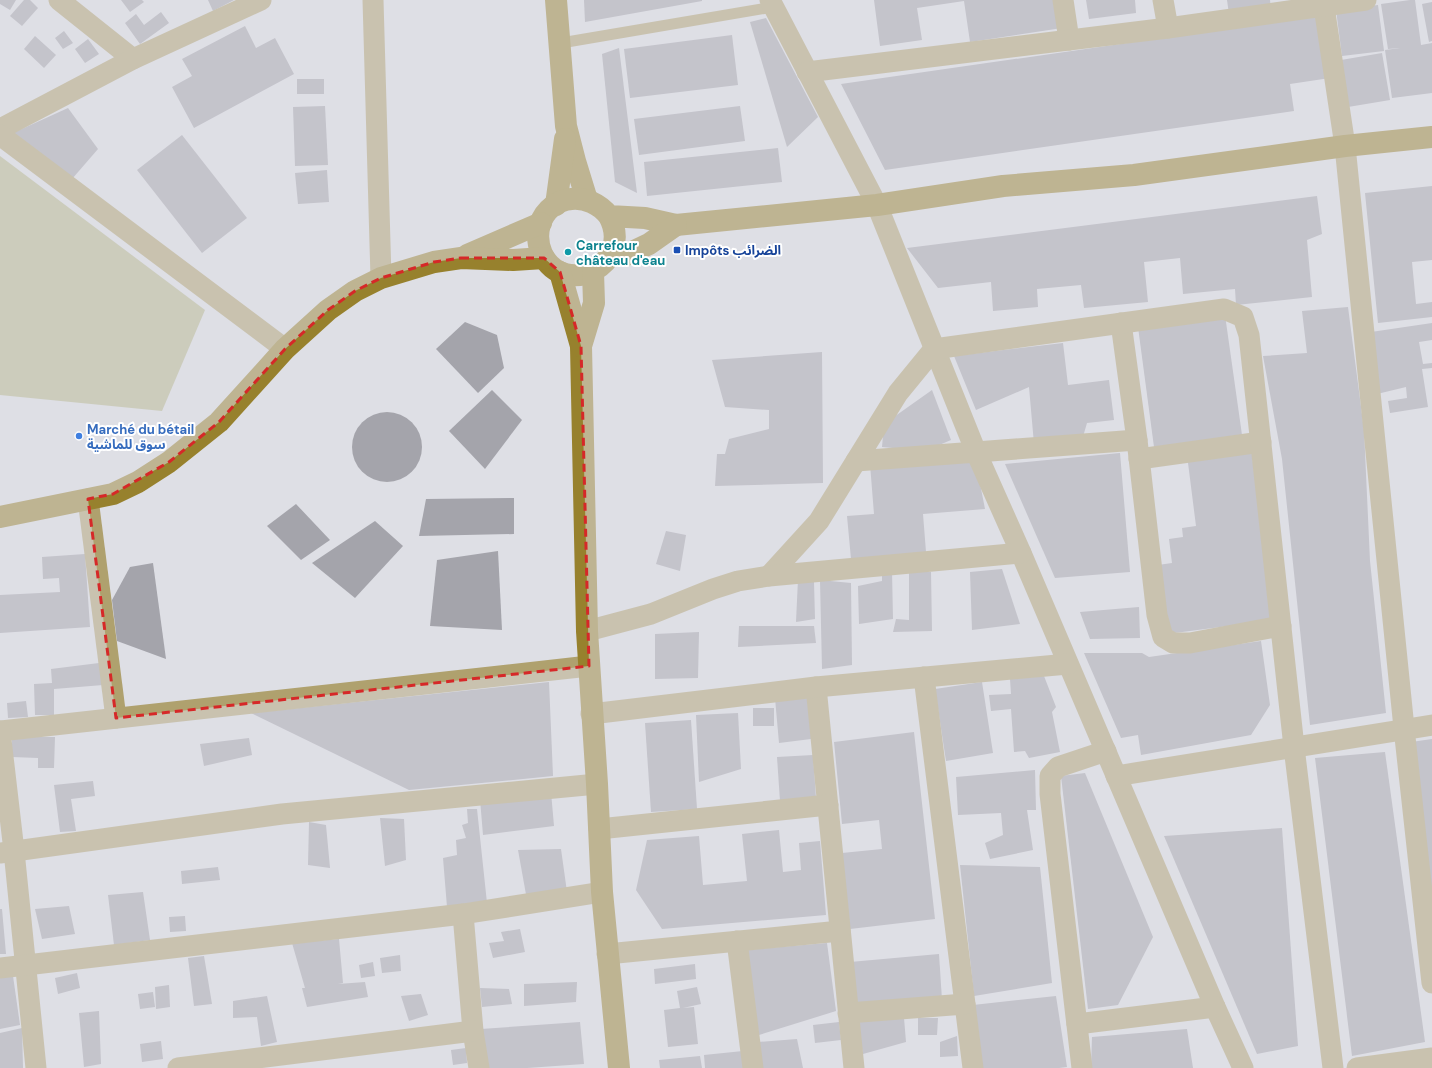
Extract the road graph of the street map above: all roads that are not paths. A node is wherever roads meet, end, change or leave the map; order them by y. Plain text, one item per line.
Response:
1 (59, 0) edge
2 (261, 0) edge
3 (373, 0) edge
4 (556, 0) edge
5 (1063, 0) edge
6 (1163, 0) edge
7 (1366, 0) edge
8 (771, 3) edge
9 (1323, 3) edge
10 (1168, 28) junction
11 (1068, 40) junction
12 (560, 44) junction
13 (133, 58) junction
14 (806, 72) junction
15 (566, 126) junction
16 (0, 129) edge
17 (0, 135) edge
18 (1432, 137) edge
19 (1345, 146) junction
20 (587, 200) junction
21 (556, 205) junction
22 (877, 205) junction
23 (609, 216) junction
24 (541, 223) junction
25 (676, 225) junction
26 (612, 253) junction
27 (461, 258) junction
28 (552, 265) junction
29 (593, 272) junction
30 (381, 278) junction
31 (1122, 323) junction
32 (581, 346) junction
33 (285, 348) junction
34 (934, 349) junction
35 (1261, 442) junction
36 (1138, 450) junction
37 (976, 452) junction
38 (856, 461) junction
39 (88, 499) junction
40 (0, 517) edge
41 (1021, 553) junction
42 (769, 576) junction
43 (1281, 626) junction
44 (587, 632) junction
45 (1068, 664) junction
46 (589, 666) junction
47 (924, 677) junction
48 (816, 687) junction
49 (591, 714) junction
50 (116, 718) junction
51 (1432, 725) edge
52 (1404, 728) junction
53 (0, 731) edge
54 (1294, 747) junction
55 (1106, 751) junction
56 (1116, 776) junction
57 (597, 784) junction
58 (828, 805) junction
59 (598, 829) junction
60 (7, 852) edge
61 (602, 892) junction
62 (463, 914) junction
63 (840, 931) junction
64 (737, 941) junction
65 (607, 954) junction
66 (25, 965) junction
67 (0, 968) edge
68 (1432, 982) edge
69 (965, 1004) junction
70 (1215, 1007) junction
71 (848, 1013) junction
72 (1077, 1024) junction
73 (473, 1031) junction
74 (1432, 1058) edge
75 (36, 1068) edge
76 (178, 1068) edge
77 (479, 1068) edge
78 (618, 1068) edge
79 (753, 1068) edge
80 (854, 1068) edge
81 (973, 1068) edge
82 (1082, 1068) edge
83 (1243, 1068) edge
84 (1333, 1068) edge
85 (1357, 1068) edge

1 - 13 street
2 - 13 street
3 - 30 street
4 - 12 street
5 - 11 street
6 - 10 street
7 - 9 street
8 - 12 lane
8 - 14 street
9 - 10 street
9 - 19 street
10 - 11 street
11 - 14 street
12 - 15 street
13 - 16 street
14 - 22 street
15 - 20 street
15 - 21 street
17 - 33 street
18 - 19 street
19 - 22 street
19 - 52 street
20 - 21 street
20 - 23 street
21 - 24 street
22 - 25 street
22 - 34 street
23 - 25 street
23 - 26 street
24 - 27 street
24 - 28 street
25 - 26 street
26 - 29 street
27 - 28 street
27 - 30 street
28 - 29 street
28 - 32 street
29 - 32 street
30 - 33 street
31 - 34 street
31 - 35 street
31 - 36 street
32 - 44 street
33 - 39 street
34 - 37 street
34 - 38 street
35 - 36 street
35 - 43 street
36 - 37 street
36 - 43 street
37 - 38 street
37 - 41 street
38 - 42 street
39 - 40 street
39 - 50 street
41 - 42 street
41 - 45 street
42 - 44 street
43 - 54 street
44 - 46 street
45 - 47 street
45 - 55 street
46 - 49 street
46 - 50 street
47 - 48 street
47 - 69 street
48 - 49 street
48 - 58 street
49 - 57 street
50 - 53 street
51 - 52 street
52 - 54 street
52 - 68 street
53 - 60 street
54 - 56 street
54 - 84 street
55 - 56 street
55 - 72 street
56 - 70 street
57 - 59 street
57 - 60 street
58 - 59 street
58 - 63 street
59 - 61 street
60 - 66 street
61 - 62 street
61 - 65 street
62 - 66 street
62 - 73 street
63 - 64 street
63 - 71 street
64 - 65 street
64 - 79 street
65 - 78 street
66 - 67 street
66 - 75 street
69 - 71 street
69 - 81 street
70 - 72 street
70 - 83 street
71 - 80 street
72 - 82 street
73 - 76 street
73 - 77 street
74 - 85 street

